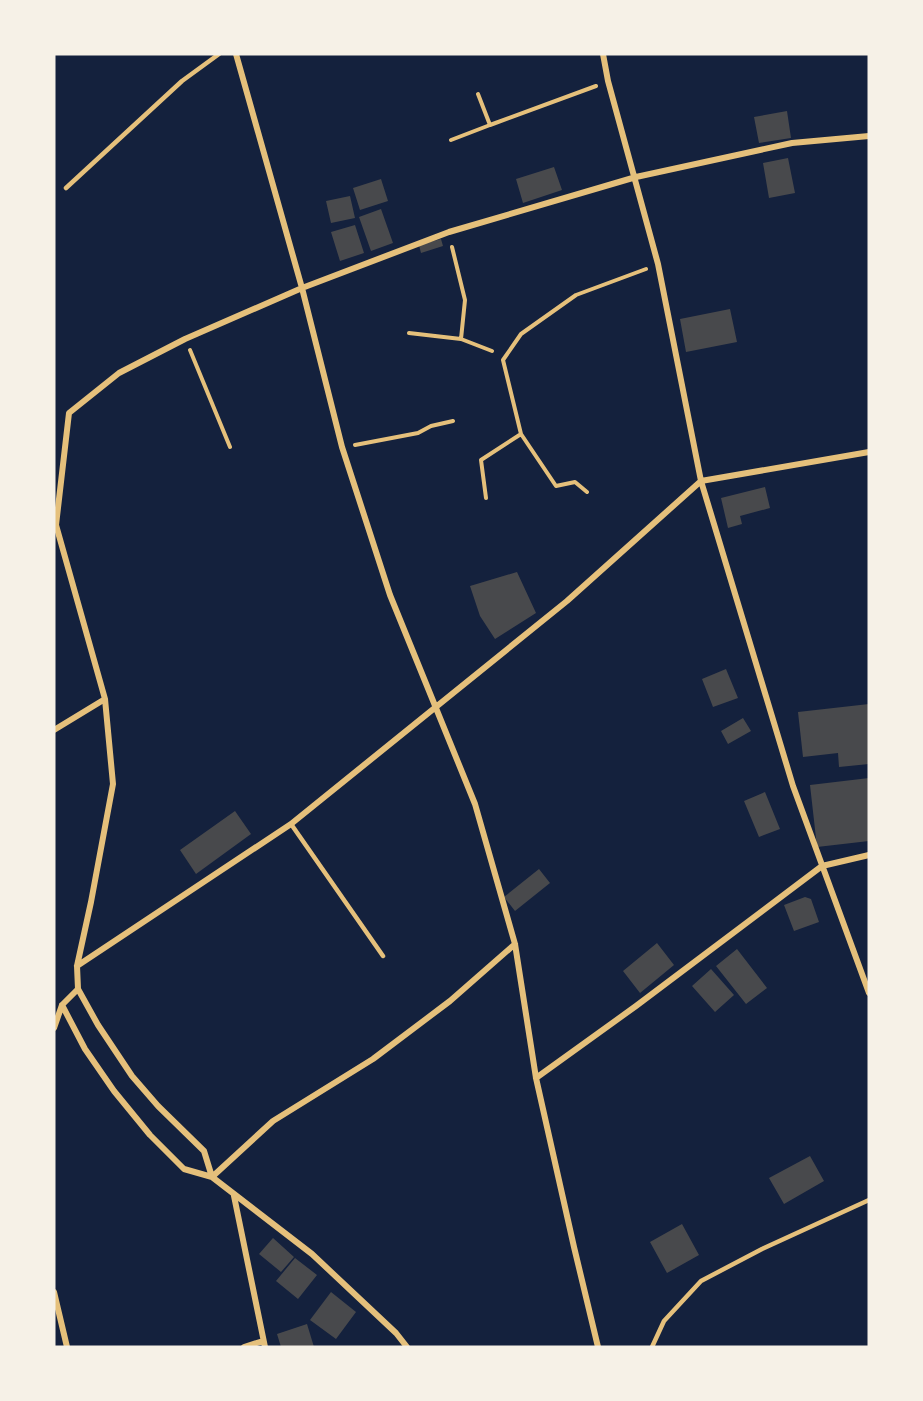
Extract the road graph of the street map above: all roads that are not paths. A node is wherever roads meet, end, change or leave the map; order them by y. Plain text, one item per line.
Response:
1 (219, 54) edge
2 (236, 54) edge
3 (603, 54) edge
4 (869, 136) edge
5 (636, 177) junction
6 (66, 188) dead end
7 (302, 288) junction
8 (869, 453) edge
9 (701, 481) junction
10 (105, 699) junction
11 (437, 707) junction
12 (54, 729) edge
13 (291, 824) junction
14 (869, 855) edge
15 (822, 866) junction
16 (515, 944) junction
17 (383, 956) dead end
18 (77, 966) junction
19 (78, 989) junction
20 (869, 993) edge
21 (62, 1005) junction
22 (54, 1028) edge
23 (536, 1078) junction
24 (212, 1177) junction
25 (234, 1196) junction
26 (869, 1200) edge
27 (54, 1292) edge
28 (264, 1344) edge
29 (67, 1347) edge
30 (244, 1347) edge
31 (407, 1347) edge
32 (598, 1347) edge
33 (652, 1347) edge

1 - 6 lane
2 - 7 street
3 - 5 street
4 - 5 street
5 - 7 street
5 - 9 street
7 - 10 street
7 - 11 street
8 - 9 street
9 - 11 street
9 - 15 street
10 - 12 street
10 - 18 street
11 - 13 street
11 - 16 street
13 - 17 lane
13 - 18 street
14 - 15 street
15 - 20 street
15 - 23 street
16 - 23 street
16 - 24 street
18 - 19 street
19 - 21 street
19 - 24 street
21 - 22 street
21 - 24 street
23 - 32 street
24 - 25 street
25 - 28 street
25 - 31 street
26 - 33 lane
27 - 29 street
28 - 30 street

